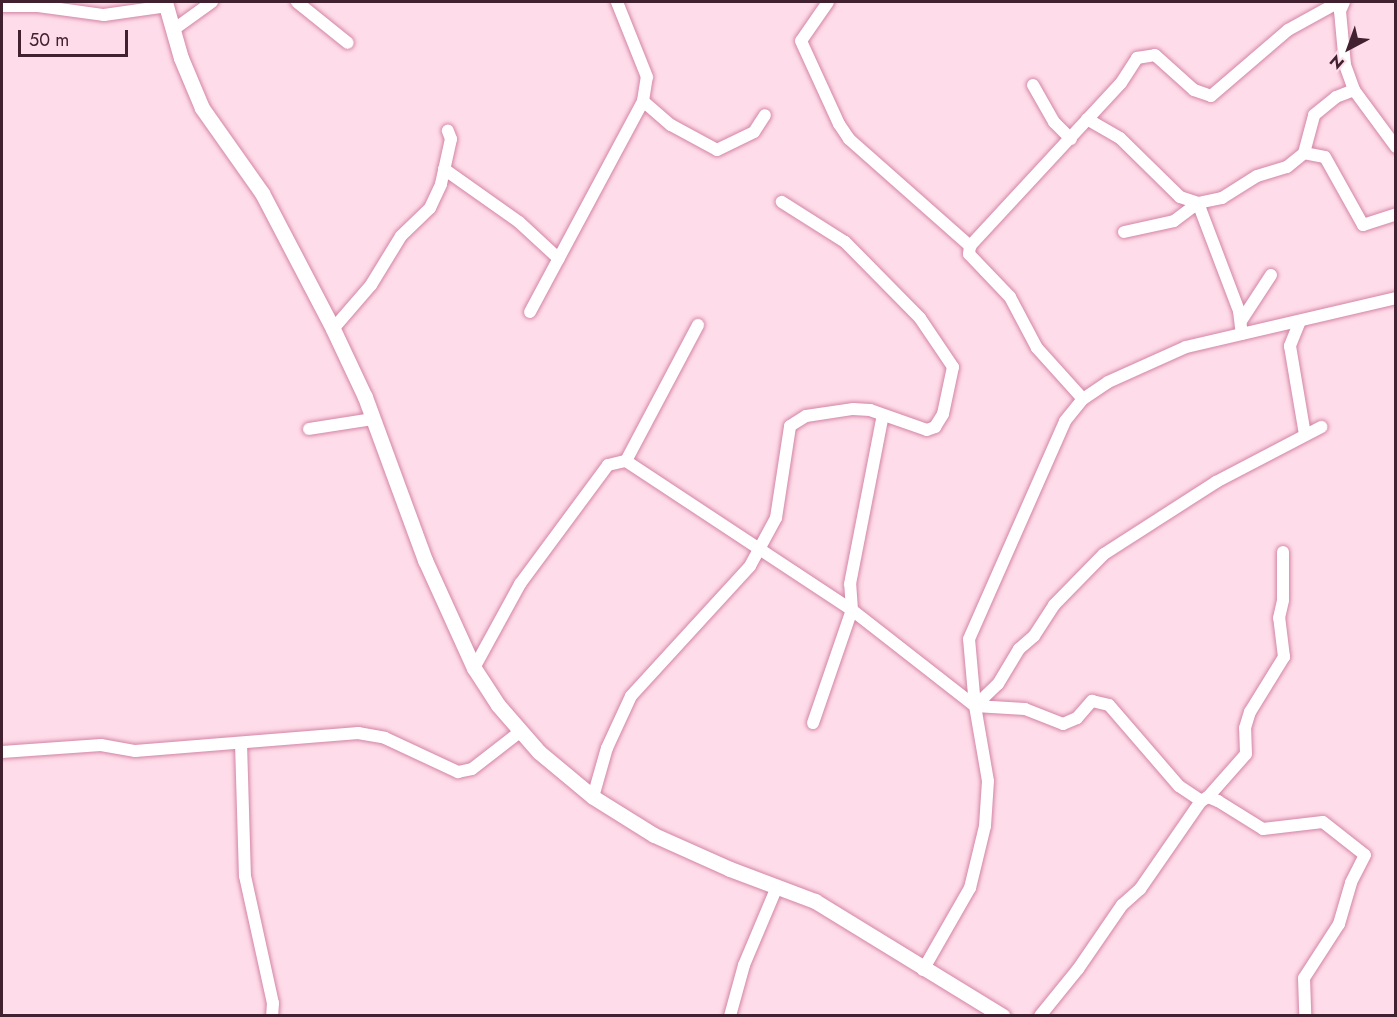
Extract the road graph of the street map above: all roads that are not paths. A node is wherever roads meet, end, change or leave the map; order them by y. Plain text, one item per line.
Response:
1 (212, 2) edge
2 (297, 2) edge
3 (617, 2) edge
4 (828, 2) edge
5 (1339, 2) edge
6 (1344, 2) edge
7 (166, 4) edge
8 (2, 6) edge
9 (173, 30) junction
10 (348, 43) dead end
11 (1033, 85) dead end
12 (1354, 90) junction
13 (643, 101) junction
14 (765, 115) dead end
15 (1088, 119) junction
16 (448, 131) dead end
17 (1071, 139) junction
18 (1395, 147) edge
19 (1304, 153) junction
20 (444, 169) junction
21 (782, 202) dead end
22 (1198, 203) junction
23 (1395, 214) edge
24 (1124, 232) dead end
25 (970, 246) junction
26 (559, 259) junction
27 (1271, 275) dead end
28 (1395, 298) edge
29 (530, 312) dead end
30 (1241, 321) junction
31 (1300, 321) junction
32 (698, 325) dead end
33 (333, 329) junction
34 (1242, 334) junction
35 (1083, 399) junction
36 (884, 415) junction
37 (373, 420) junction
38 (1321, 427) dead end
39 (309, 429) dead end
40 (1305, 435) junction
41 (626, 461) junction
42 (758, 550) junction
43 (1282, 552) dead end
44 (852, 610) junction
45 (474, 668) junction
46 (975, 706) junction
47 (813, 723) dead end
48 (521, 731) junction
49 (241, 743) junction
50 (2, 752) edge
51 (593, 796) junction
52 (1205, 799) junction
53 (777, 887) junction
54 (924, 970) junction
55 (272, 1016) edge
56 (730, 1016) edge
57 (1003, 1016) edge
58 (1040, 1016) edge
59 (1305, 1016) edge

1 - 9 street
2 - 10 street
3 - 13 street
4 - 25 street
5 - 15 street
6 - 12 street
7 - 8 street
7 - 9 street
9 - 33 street
11 - 17 street
12 - 18 street
12 - 19 street
13 - 14 street
13 - 26 street
15 - 17 street
15 - 22 street
16 - 20 street
17 - 25 street
19 - 22 street
19 - 23 street
20 - 26 street
20 - 33 street
21 - 36 street
22 - 24 street
22 - 30 street
25 - 35 street
26 - 29 street
27 - 30 street
28 - 31 street
30 - 34 street
31 - 34 street
31 - 40 street
32 - 41 street
33 - 37 street
34 - 35 street
35 - 46 street
36 - 42 street
36 - 44 street
37 - 39 street
37 - 45 street
38 - 40 street
40 - 46 street
41 - 42 street
41 - 45 street
42 - 44 street
42 - 51 street
43 - 52 street
44 - 46 street
44 - 47 street
45 - 48 street
46 - 52 street
46 - 54 street
48 - 49 street
48 - 51 street
49 - 50 street
49 - 55 street
51 - 53 street
52 - 58 street
52 - 59 street
53 - 54 street
53 - 56 street
54 - 57 street

